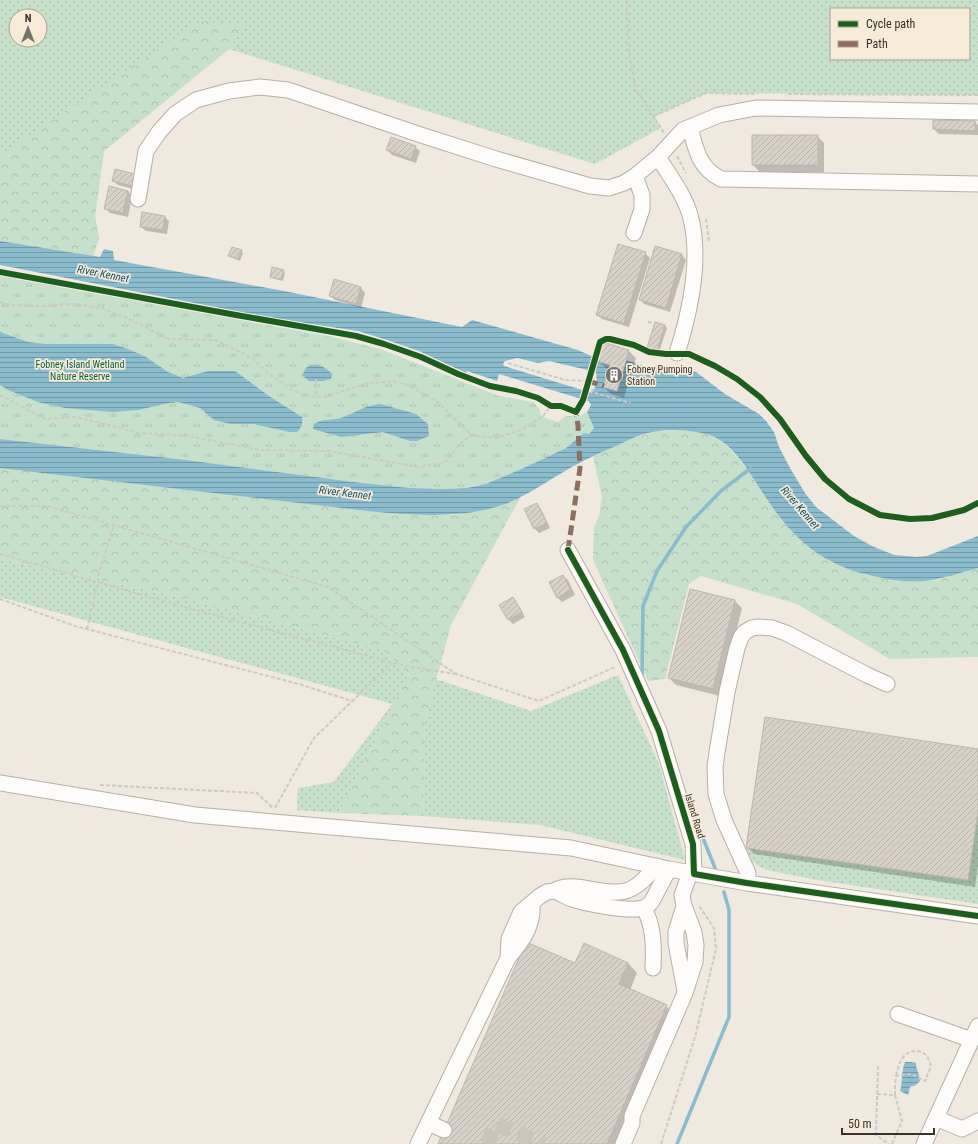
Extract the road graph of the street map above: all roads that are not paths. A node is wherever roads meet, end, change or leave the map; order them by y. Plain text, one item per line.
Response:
1 (978, 112) edge
2 (690, 128) junction
3 (658, 157) junction
4 (635, 176) junction
5 (978, 184) edge
6 (138, 199) dead end
7 (634, 233) dead end
8 (677, 353) dead end
9 (568, 550) dead end
10 (887, 684) dead end
11 (0, 783) edge
12 (663, 868) junction
13 (692, 873) junction
14 (747, 883) junction
15 (554, 891) junction
16 (644, 908) junction
17 (978, 916) edge
18 (654, 968) dead end
19 (898, 1014) dead end
20 (978, 1026) edge
21 (972, 1040) junction
22 (632, 1116) junction
23 (936, 1118) junction
24 (978, 1121) edge
25 (429, 1122) junction
26 (444, 1130) dead end
27 (418, 1144) edge
28 (615, 1144) edge
29 (623, 1144) edge
30 (924, 1144) edge

1 - 2 street
2 - 3 street
2 - 5 street
3 - 4 street
3 - 8 street
4 - 6 street
4 - 7 street
9 - 13 street, Island Road
10 - 14 street
11 - 12 street
12 - 13 street
12 - 15 street
12 - 16 street
13 - 14 street
13 - 22 street
14 - 17 street
15 - 16 street
15 - 25 street
16 - 18 street
19 - 21 street
20 - 21 street
21 - 23 street
22 - 28 street
22 - 29 street
23 - 24 street
23 - 30 street
25 - 26 street
25 - 27 street

